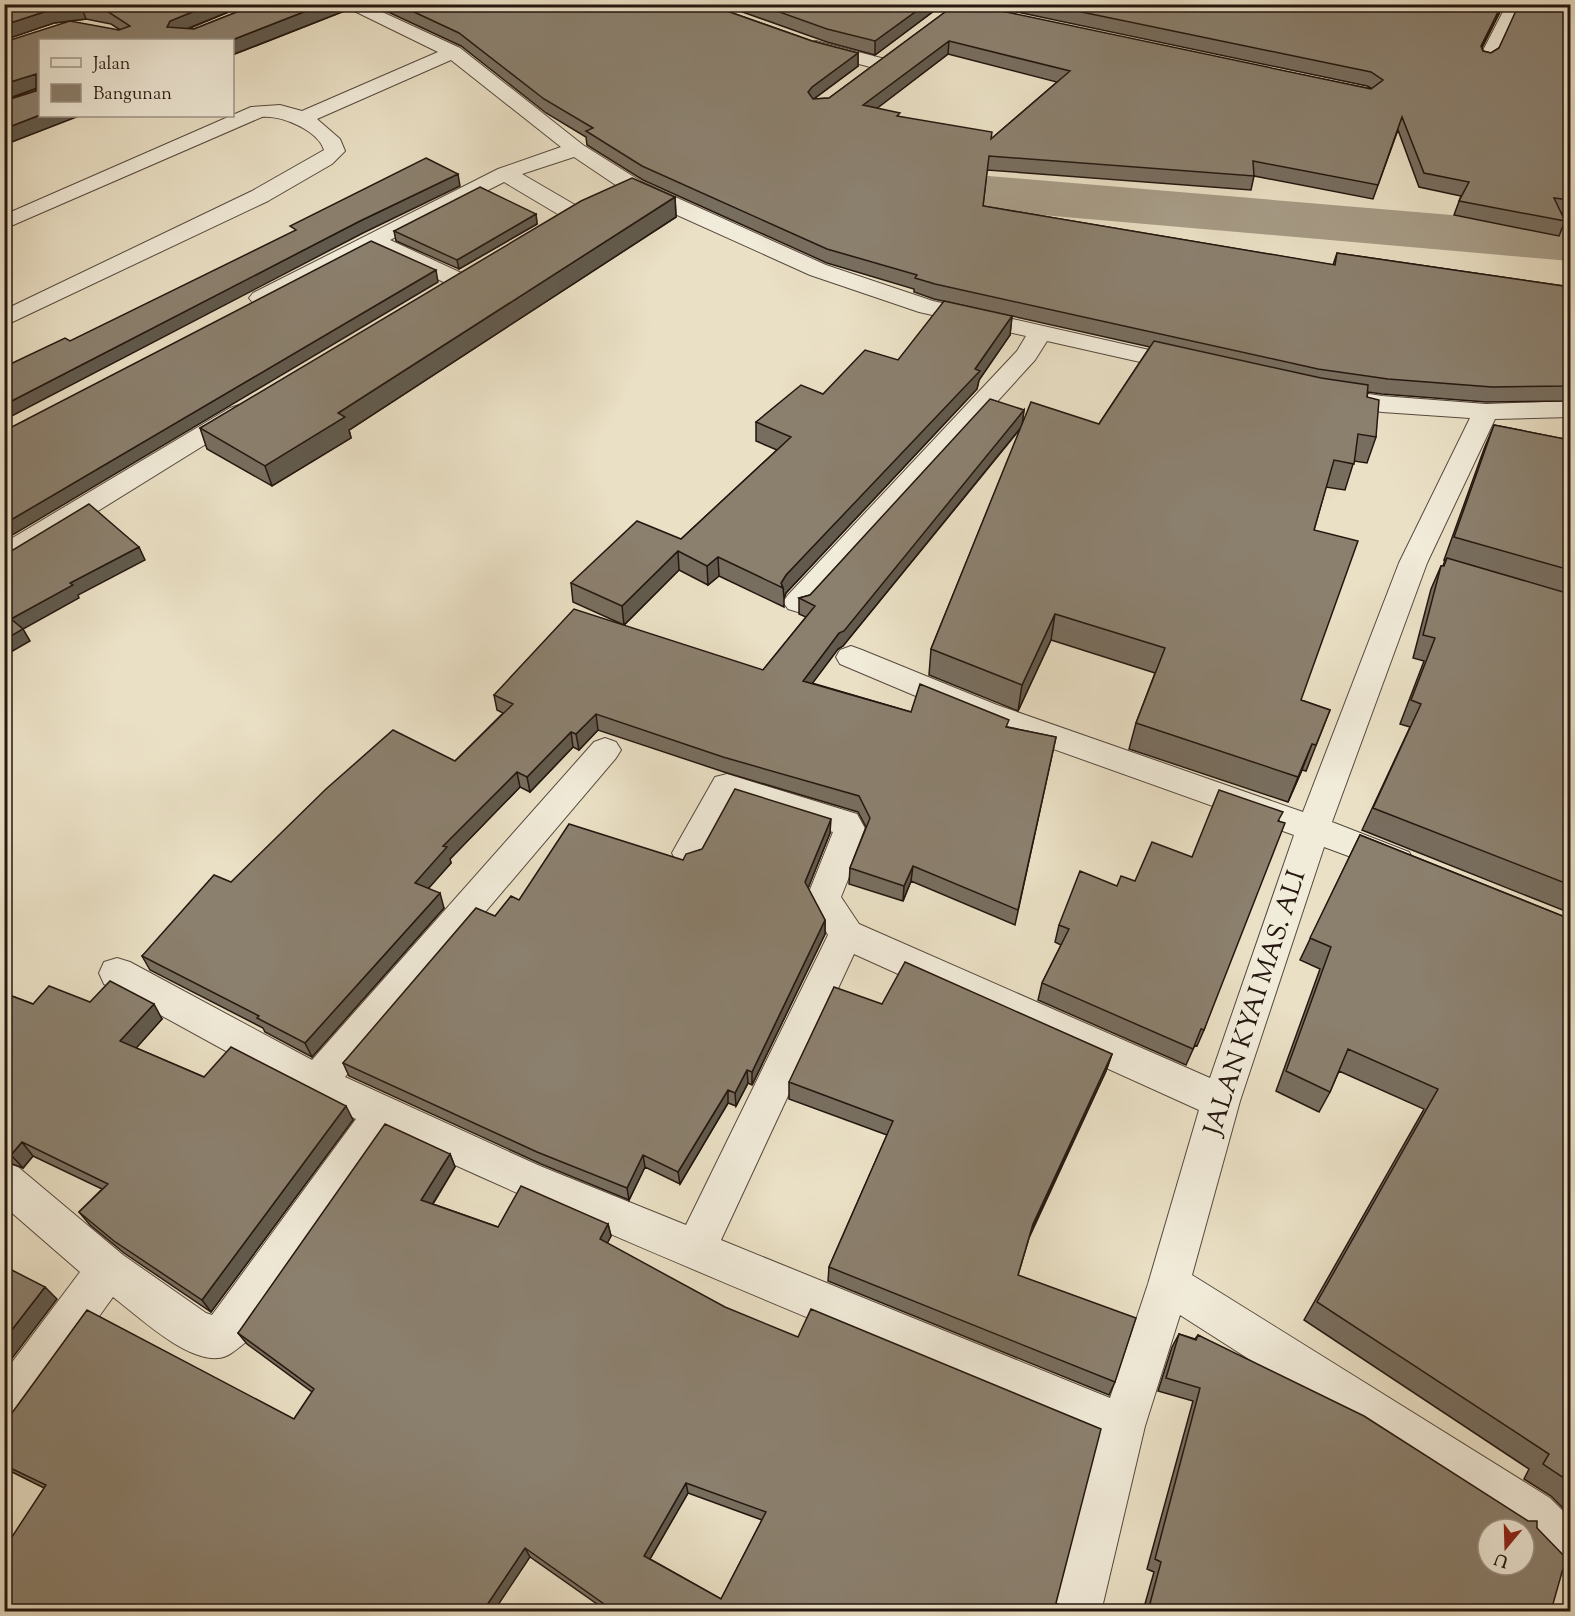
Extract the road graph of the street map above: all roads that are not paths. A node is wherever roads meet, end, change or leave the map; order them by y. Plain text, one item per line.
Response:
1 (349, 4) edge
2 (1514, 4) edge
3 (942, 11) edge
4 (1011, 20) edge
5 (798, 41) edge
6 (897, 49) edge
7 (448, 54) junction
8 (1485, 60) edge
9 (878, 63) junction
10 (862, 75) edge
11 (303, 118) junction
12 (576, 149) junction
13 (505, 173) junction
14 (634, 188) junction
15 (4, 223) edge
16 (371, 240) junction
17 (460, 281) edge
18 (246, 306) edge
19 (4, 319) edge
20 (1033, 344) junction
21 (1210, 371) edge
22 (1313, 394) edge
23 (256, 403) edge
24 (1570, 409) edge
25 (1486, 412) junction
26 (4, 556) edge
27 (798, 602) dead end
28 (851, 657) dead end
29 (604, 750) dead end
30 (1314, 827) junction
31 (689, 853) edge
32 (1421, 870) edge
33 (846, 934) junction
34 (117, 973) dead end
35 (317, 1082) junction
36 (1221, 1101) junction
37 (383, 1112) junction
38 (4, 1180) edge
39 (695, 1251) junction
40 (108, 1269) junction
41 (1169, 1284) junction
42 (4, 1410) edge
43 (1123, 1426) junction
44 (1570, 1551) edge
45 (1077, 1611) edge

1 - 7 street
2 - 8 lane
3 - 4 street
5 - 9 street
6 - 9 street
7 - 11 street
7 - 12 street
9 - 10 street
11 - 15 street
11 - 19 street
12 - 13 street
12 - 14 street
13 - 14 street
13 - 16 street
14 - 20 street
16 - 17 street
16 - 18 street
20 - 21 street
20 - 27 street
22 - 25 street
23 - 26 street
24 - 25 street
25 - 30 street, JALAN KYAI MAS. ALI
28 - 30 street
29 - 35 street
30 - 32 street
30 - 36 street, JALAN KYAI MAS. ALI
31 - 33 street
33 - 36 street
33 - 39 street
34 - 35 street
35 - 37 street
36 - 41 street, JALAN KYAI MAS. ALI
37 - 39 street
37 - 40 street
38 - 40 street
39 - 43 street
40 - 42 street
41 - 43 street, JALAN KYAI MAS. ALI
41 - 44 street
43 - 45 street, JALAN KYAI MAS. ALI

